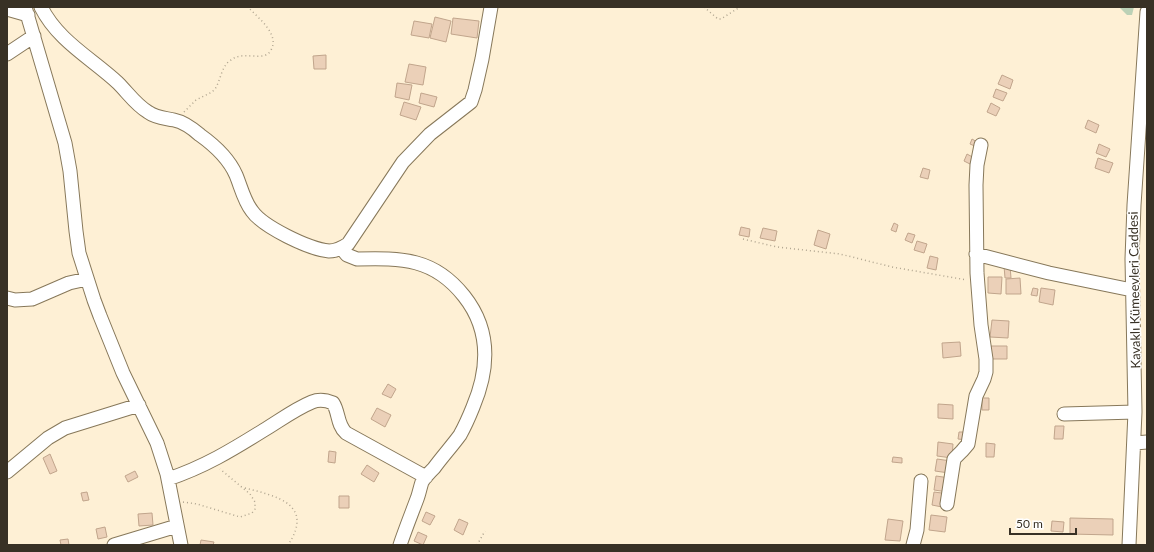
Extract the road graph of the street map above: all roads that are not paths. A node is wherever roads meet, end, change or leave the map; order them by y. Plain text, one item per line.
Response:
1 (41, 7) edge
2 (491, 7) edge
3 (7, 9) edge
4 (26, 11) edge
5 (1147, 12) edge
6 (34, 36) junction
7 (7, 54) edge
8 (981, 145) dead end
9 (342, 249) junction
10 (976, 254) junction
11 (87, 279) junction
12 (1132, 290) junction
13 (7, 298) edge
14 (139, 405) junction
15 (1136, 412) junction
16 (1064, 414) dead end
17 (1141, 443) edge
18 (7, 472) edge
19 (426, 477) junction
20 (168, 479) junction
21 (921, 481) dead end
22 (947, 504) dead end
23 (177, 526) junction
24 (114, 545) edge
25 (180, 545) edge
26 (400, 545) edge
27 (913, 545) edge
28 (1129, 545) edge

1 - 9 street
2 - 9 street
3 - 4 street
4 - 6 street
5 - 12 street, Kavaklı Kümeevleri Caddesi
6 - 7 street
6 - 11 street
8 - 10 street
9 - 19 street
10 - 12 street
10 - 22 street
11 - 13 street
11 - 14 street
12 - 15 street, Kavaklı Kümeevleri Caddesi
14 - 18 street
14 - 20 street
15 - 16 street
15 - 17 street, Kavaklı Kümeevleri Caddesi
17 - 28 street, Kavaklı Kümeevleri Caddesi
19 - 20 street
19 - 26 street
20 - 23 street
21 - 27 street
23 - 24 street
23 - 25 street

